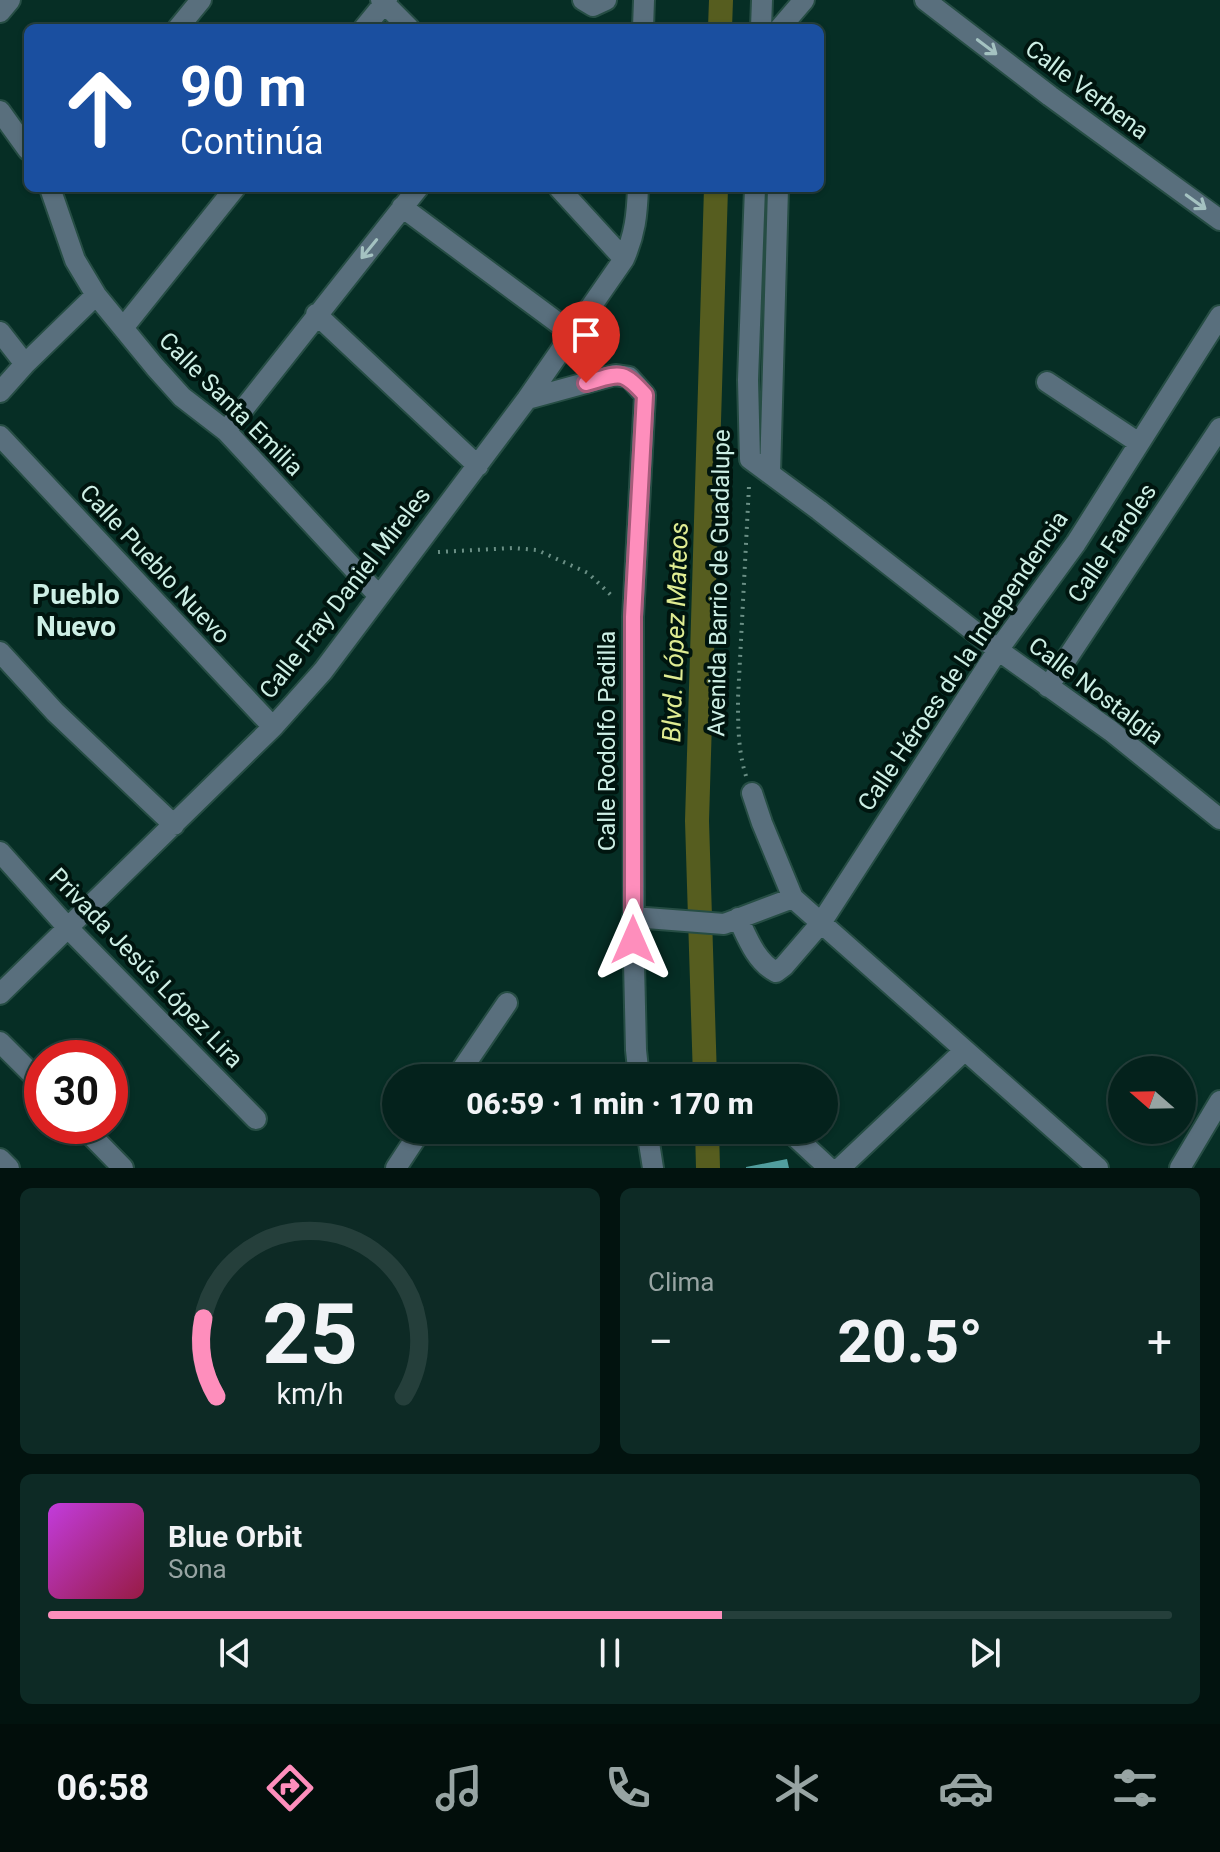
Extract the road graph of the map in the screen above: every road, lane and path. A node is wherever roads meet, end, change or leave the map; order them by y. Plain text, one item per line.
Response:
1 (10, 0) edge
2 (201, 0) edge
3 (583, 0) edge
4 (606, 0) edge
5 (644, 0) edge
6 (762, 0) edge
7 (784, 0) edge
8 (804, 0) edge
9 (925, 0) edge
10 (384, 1) edge
11 (0, 12) edge
12 (181, 24) edge
13 (367, 24) edge
14 (405, 24) edge
15 (643, 24) edge
16 (761, 24) edge
17 (782, 24) edge
18 (784, 24) edge
19 (0, 111) edge
20 (24, 144) edge
21 (51, 192) edge
22 (232, 192) edge
23 (415, 192) edge
24 (563, 192) edge
25 (638, 192) edge
26 (755, 192) edge
27 (778, 192) edge
28 (402, 207) junction
29 (1220, 220) edge
30 (624, 259) junction
31 (96, 295) junction
32 (316, 314) junction
33 (1220, 316) edge
34 (123, 328) junction
35 (0, 332) edge
36 (573, 334) junction
37 (25, 364) junction
38 (1047, 382) dead end
39 (0, 392) edge
40 (527, 399) junction
41 (1220, 428) edge
42 (226, 431) junction
43 (0, 436) edge
44 (1139, 443) junction
45 (750, 459) junction
46 (478, 466) junction
47 (770, 474) junction
48 (411, 552) junction
49 (379, 596) junction
50 (633, 617) junction
51 (998, 650) junction
52 (0, 652) edge
53 (1048, 687) junction
54 (273, 727) junction
55 (752, 793) joint
56 (1220, 819) edge
57 (174, 825) junction
58 (0, 852) edge
59 (793, 898) junction
60 (641, 917) junction
61 (731, 921) junction
62 (821, 923) junction
63 (68, 928) junction
64 (0, 994) edge
65 (507, 1003) dead end
66 (0, 1042) edge
67 (964, 1051) junction
68 (466, 1064) edge
69 (638, 1064) edge
70 (24, 1066) edge
71 (1220, 1101) edge
72 (256, 1119) dead end
73 (100, 1144) edge
74 (412, 1144) edge
75 (649, 1144) edge
76 (803, 1144) edge
77 (0, 1159) edge
78 (9, 1168) edge
79 (123, 1168) edge
80 (396, 1168) edge
81 (653, 1168) edge
82 (829, 1168) edge
83 (840, 1168) edge
84 (1098, 1168) edge
85 (1180, 1168) edge

1 - 11 street
2 - 12 street
3 - 4 street
5 - 15 street
6 - 16 street
7 - 17 street
8 - 18 street
9 -> 29 street, Calle Verbena
10 - 13 street
10 - 14 street
19 - 20 street
21 - 31 street, Calle Santa Emilia
22 - 34 street
23 - 28 street
24 - 30 street
25 - 30 street
26 - 45 street, Avenida Barrio de Guadalupe
27 - 47 street
28 -> 32 street
28 - 36 street
30 - 36 street, Calle Fray Daniel Mireles
31 - 34 street, Calle Santa Emilia
31 - 37 street
32 - 42 street
32 - 46 street
33 - 44 street, Calle Héroes de la Independencia
34 - 42 street, Calle Santa Emilia
35 - 37 street
36 - 40 street, Calle Fray Daniel Mireles
37 - 39 street
38 - 44 street
40 - 46 street, Calle Fray Daniel Mireles
40 - 50 street
41 - 53 street, Calle Faroles
42 - 49 street, Calle Santa Emilia
43 - 54 street, Calle Pueblo Nuevo
44 - 51 street, Calle Héroes de la Independencia
45 - 47 street, Calle Nostalgia
45 - 55 path, Avenida Barrio de Guadalupe
46 - 48 street, Calle Fray Daniel Mireles
47 - 51 street, Calle Nostalgia
48 - 49 street, Calle Fray Daniel Mireles
48 - 50 path, Calle Rodolfo Padilla
49 - 54 street, Calle Fray Daniel Mireles
50 - 60 street, Calle Rodolfo Padilla
51 - 53 street, Calle Nostalgia
51 - 62 street, Calle Héroes de la Independencia
52 - 57 street
53 - 56 street, Calle Nostalgia
54 - 57 street, Calle Fray Daniel Mireles
55 - 59 street
57 - 63 street, Calle Fray Daniel Mireles
58 - 63 street, Privada Jesús López Lira
59 - 61 street
59 - 62 street
60 - 61 street
60 - 69 street, Calle Rodolfo Padilla
61 - 62 street, Calle Héroes de la Independencia
62 - 67 street
63 - 64 street, Calle Fray Daniel Mireles
63 - 72 street, Privada Jesús López Lira
65 - 68 street
66 - 70 street
67 - 83 street
67 - 84 street
71 - 85 street
73 - 79 street
74 - 80 street
75 - 81 street
76 - 82 street
77 - 78 street

